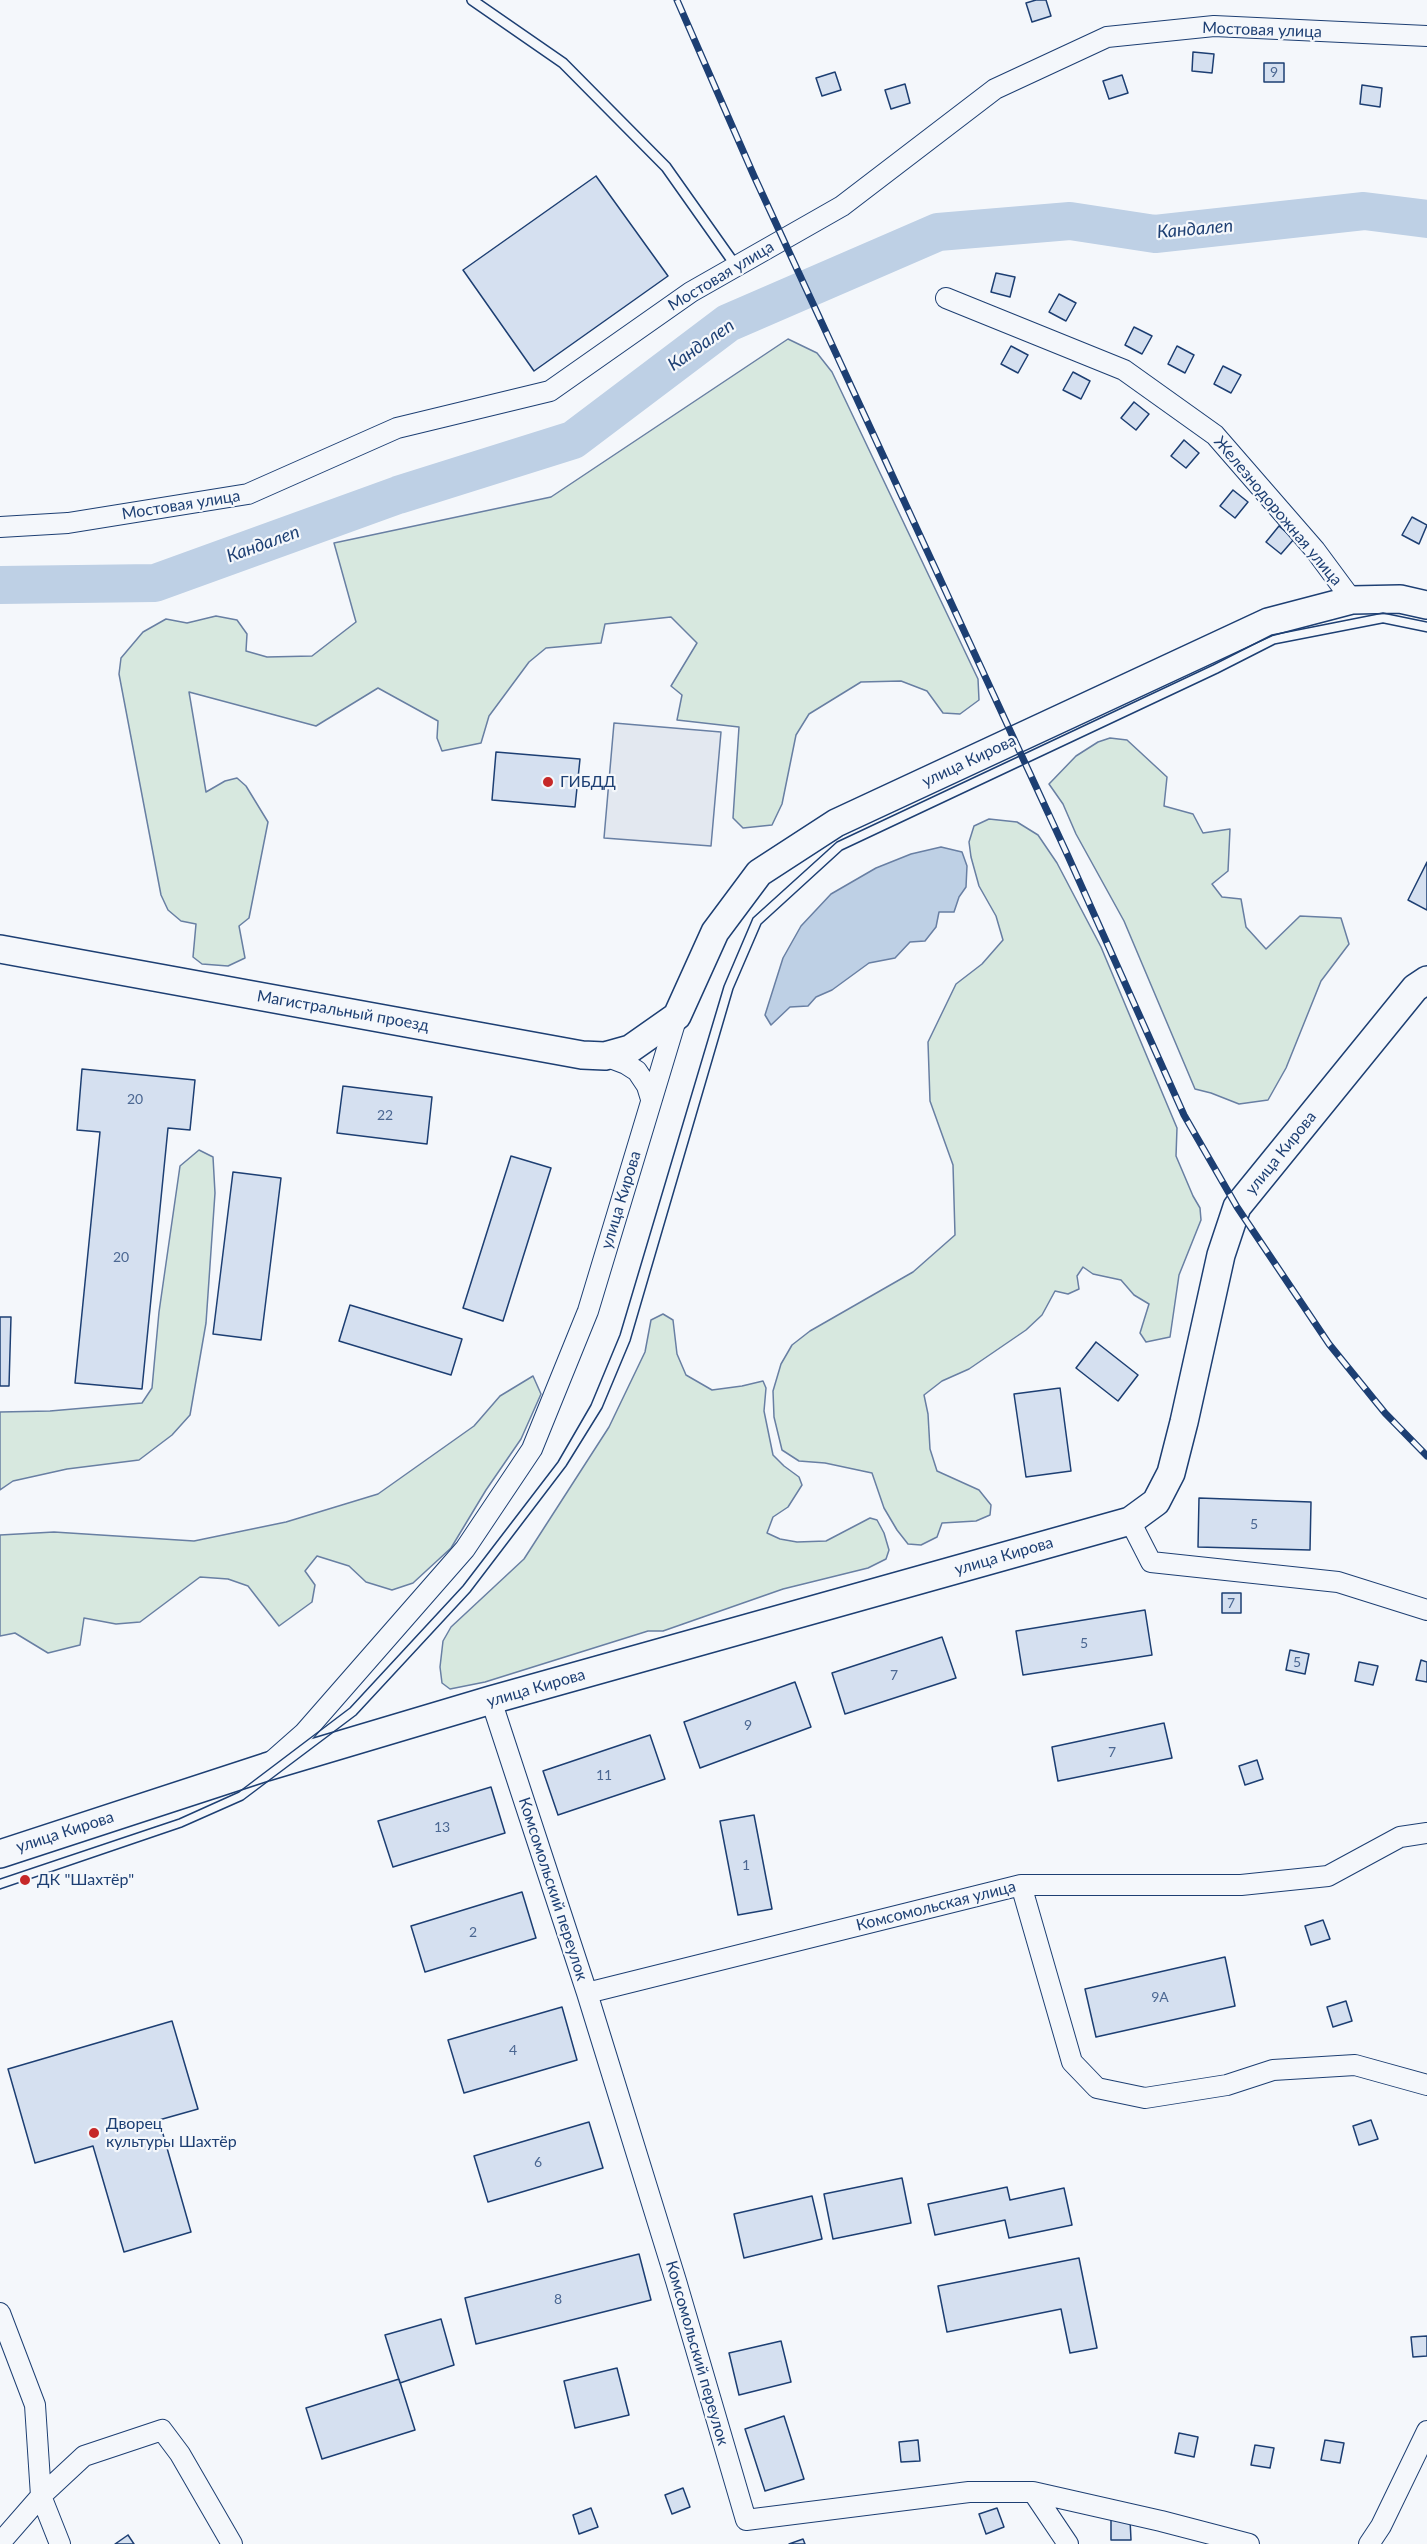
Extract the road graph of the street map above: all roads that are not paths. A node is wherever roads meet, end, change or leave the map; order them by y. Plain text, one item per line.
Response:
1 (472, 0) edge
2 (1427, 36) edge
3 (736, 266) junction
4 (946, 298) dead end
5 (0, 527) edge
6 (1352, 600) junction
7 (1427, 605) edge
8 (0, 949) edge
9 (1427, 980) edge
10 (677, 1017) junction
11 (605, 1056) junction
12 (651, 1099) junction
13 (1130, 1521) junction
14 (1427, 1611) edge
15 (491, 1700) junction
16 (266, 1767) junction
17 (1427, 1833) edge
18 (0, 1854) edge
19 (1021, 1885) junction
20 (587, 1993) junction
21 (1427, 2085) edge
22 (0, 2313) edge
23 (1427, 2431) edge
24 (1033, 2492) junction
25 (41, 2496) junction
26 (0, 2543) edge
27 (60, 2544) edge
28 (232, 2544) edge
29 (1068, 2544) edge
30 (1249, 2544) edge
31 (1369, 2544) edge

1 - 3 lane
2 - 3 street, Мостовая улица
3 - 5 street, Мостовая улица
4 - 6 street, Железнодорожная улица
6 - 7 street, улица Кирова
6 - 10 street, улица Кирова
8 - 11 street, Магистральный проезд
9 - 13 street, улица Кирова
10 - 11 street, Магистральный проезд
10 - 12 street, улица Кирова
11 - 12 street
12 - 16 street, улица Кирова
13 - 14 street
13 - 15 street, улица Кирова
15 - 16 street, улица Кирова
15 - 20 street, Комсомольский переулок
16 - 18 street, улица Кирова
17 - 19 street, Комсомольская улица
19 - 20 street, Комсомольская улица
19 - 21 street
20 - 24 street, Комсомольский переулок
22 - 25 street
23 - 31 street
24 - 29 street
24 - 30 street, Комсомольский переулок
25 - 26 street
25 - 27 street
25 - 28 street

